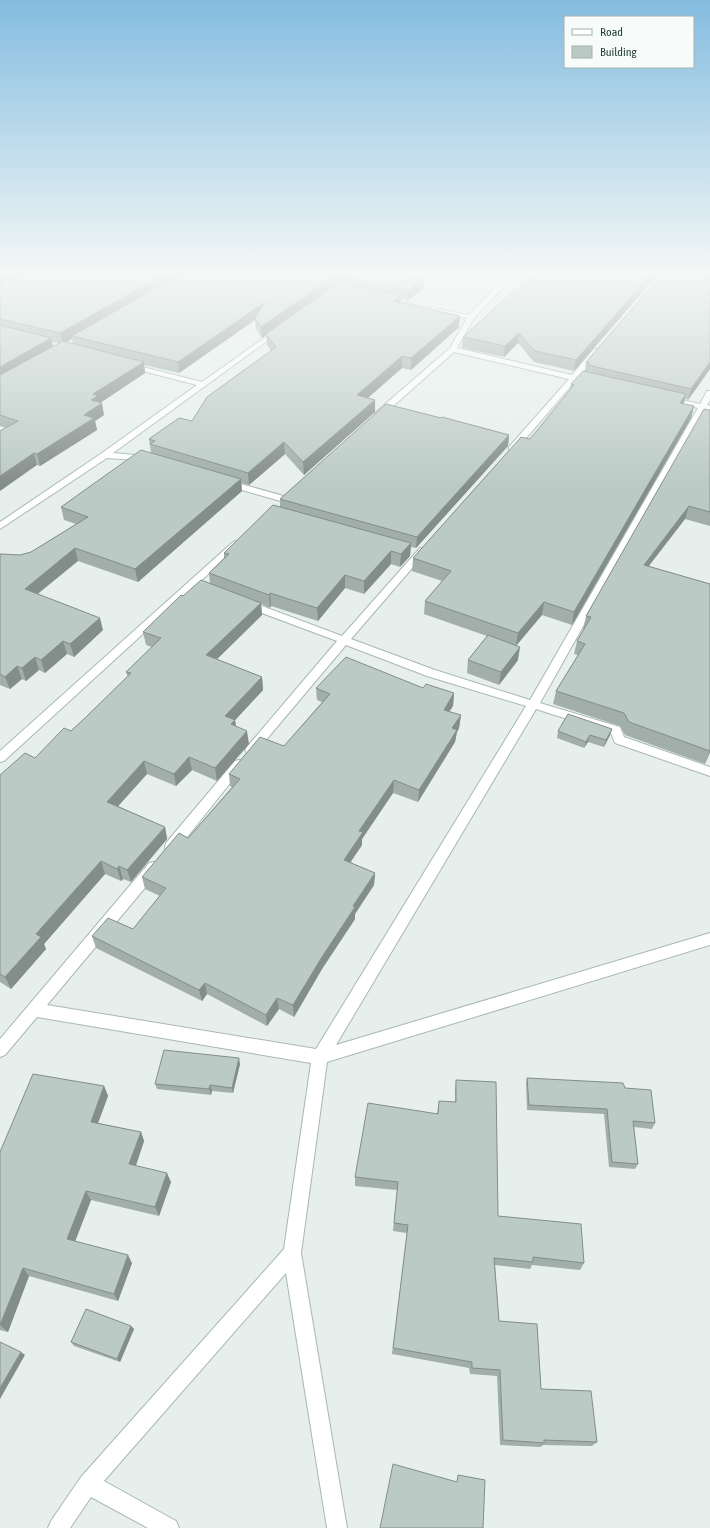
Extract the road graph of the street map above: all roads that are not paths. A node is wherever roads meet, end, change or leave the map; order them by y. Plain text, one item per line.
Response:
1 (260, 343) edge
2 (455, 343) edge
3 (604, 343) edge
4 (452, 349) junction
5 (126, 364) edge
6 (574, 378) junction
7 (589, 381) edge
8 (202, 384) junction
9 (710, 394) edge
10 (656, 396) edge
11 (706, 408) edge
12 (371, 421) edge
13 (507, 454) edge
14 (105, 455) junction
15 (153, 461) edge
16 (214, 479) edge
17 (275, 507) edge
18 (0, 526) edge
19 (243, 538) edge
20 (430, 542) edge
21 (193, 584) junction
22 (207, 589) edge
23 (236, 600) edge
24 (343, 641) junction
25 (533, 705) junction
26 (0, 758) edge
27 (710, 772) edge
28 (710, 939) edge
29 (35, 1010) junction
30 (0, 1050) edge
31 (320, 1057) junction
32 (292, 1253) junction
33 (88, 1484) junction
34 (58, 1528) edge
35 (169, 1528) edge
36 (337, 1528) edge

1 - 8 street
2 - 4 street
3 - 6 street
4 - 6 street
4 - 12 street
5 - 8 street
6 - 7 street
6 - 13 street
8 - 14 street
9 - 11 street
10 - 11 street
11 - 25 street
14 - 15 street
14 - 18 street
16 - 17 street
19 - 21 street
20 - 24 street
21 - 22 street
21 - 26 street
23 - 24 street
24 - 25 street
24 - 29 street
25 - 27 street
25 - 31 street
28 - 31 street
29 - 30 street
29 - 31 street
31 - 32 street
32 - 33 street
32 - 36 street
33 - 34 street
33 - 35 street

